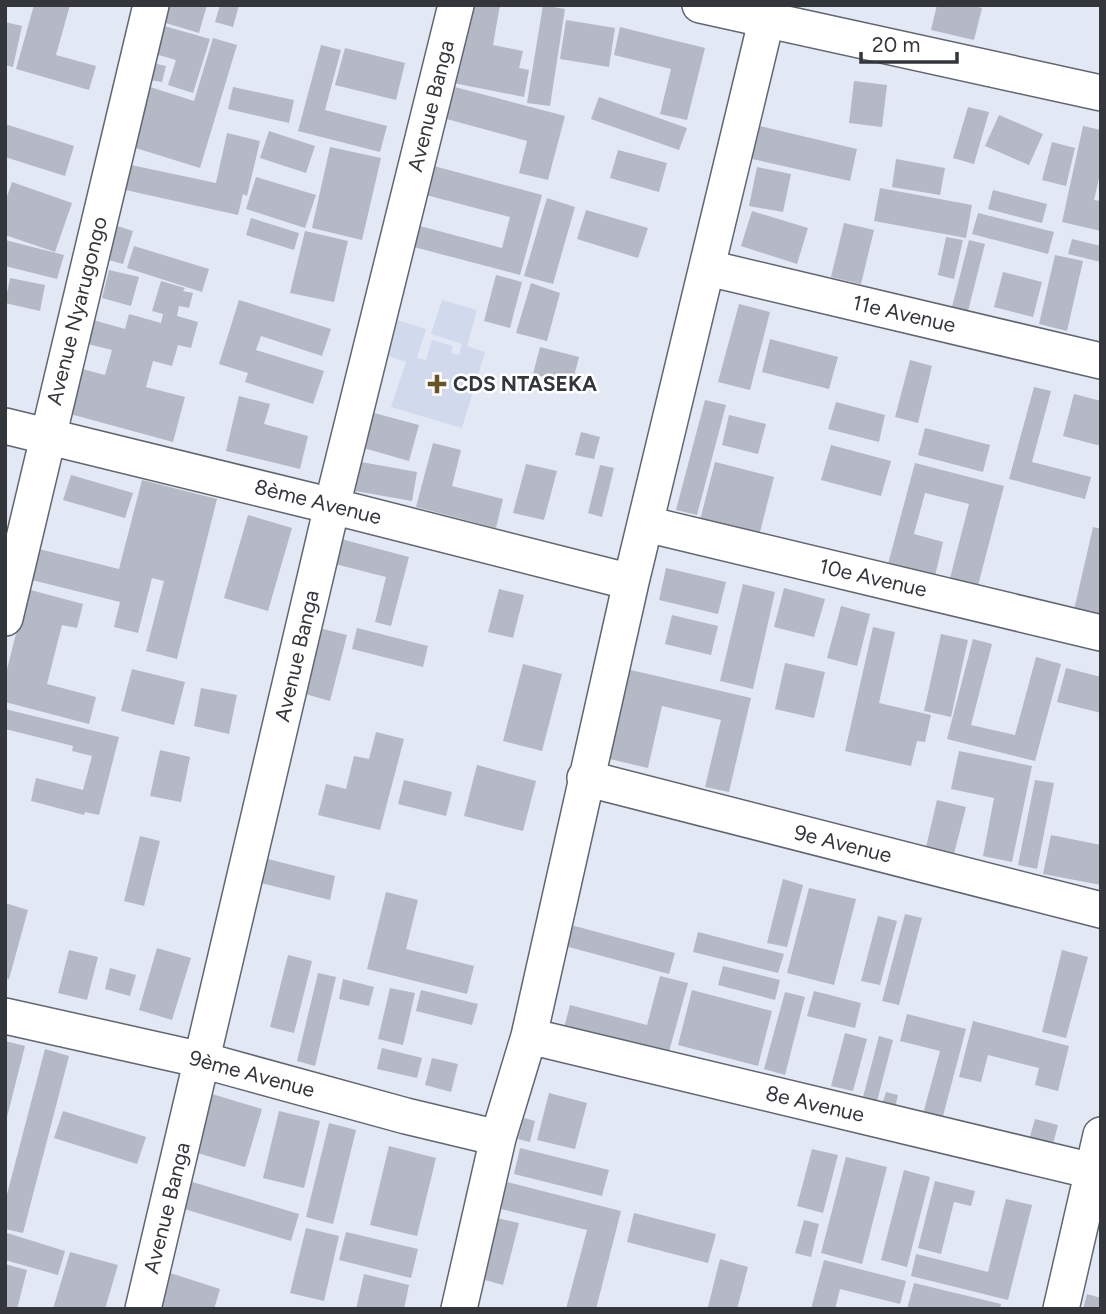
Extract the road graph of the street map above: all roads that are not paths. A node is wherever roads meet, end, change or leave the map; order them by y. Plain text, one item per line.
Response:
1 (151, 5) edge
2 (456, 5) edge
3 (700, 5) edge
4 (768, 13) edge
5 (1101, 93) edge
6 (708, 268) junction
7 (1101, 360) edge
8 (5, 426) edge
9 (47, 436) junction
10 (332, 506) junction
11 (646, 524) junction
12 (631, 582) junction
13 (5, 618) edge
14 (1101, 633) edge
15 (585, 778) junction
16 (1101, 911) edge
17 (5, 1016) edge
18 (529, 1036) junction
19 (202, 1060) junction
20 (1101, 1135) edge
21 (498, 1138) junction
22 (1097, 1172) edge
23 (463, 1308) edge
24 (143, 1309) edge
25 (1061, 1309) edge

1 - 9 street, Avenue Nyarugongo
2 - 10 street, Avenue Banga
3 - 4 street
4 - 5 street
4 - 6 street
6 - 7 street, 11e Avenue
6 - 11 street
8 - 9 street, 8ème Avenue
9 - 10 street, 8ème Avenue
9 - 13 street, Avenue Nyarugongo
10 - 12 street, 8ème Avenue
10 - 19 street, Avenue Banga
11 - 12 street
11 - 14 street, 10e Avenue
12 - 15 street
15 - 16 street, 9e Avenue
15 - 18 street
17 - 19 street, 9ème Avenue
18 - 21 street
18 - 22 street, 8e Avenue
19 - 21 street, 9ème Avenue
19 - 24 street, Avenue Banga
20 - 22 street
21 - 23 street
22 - 25 street

